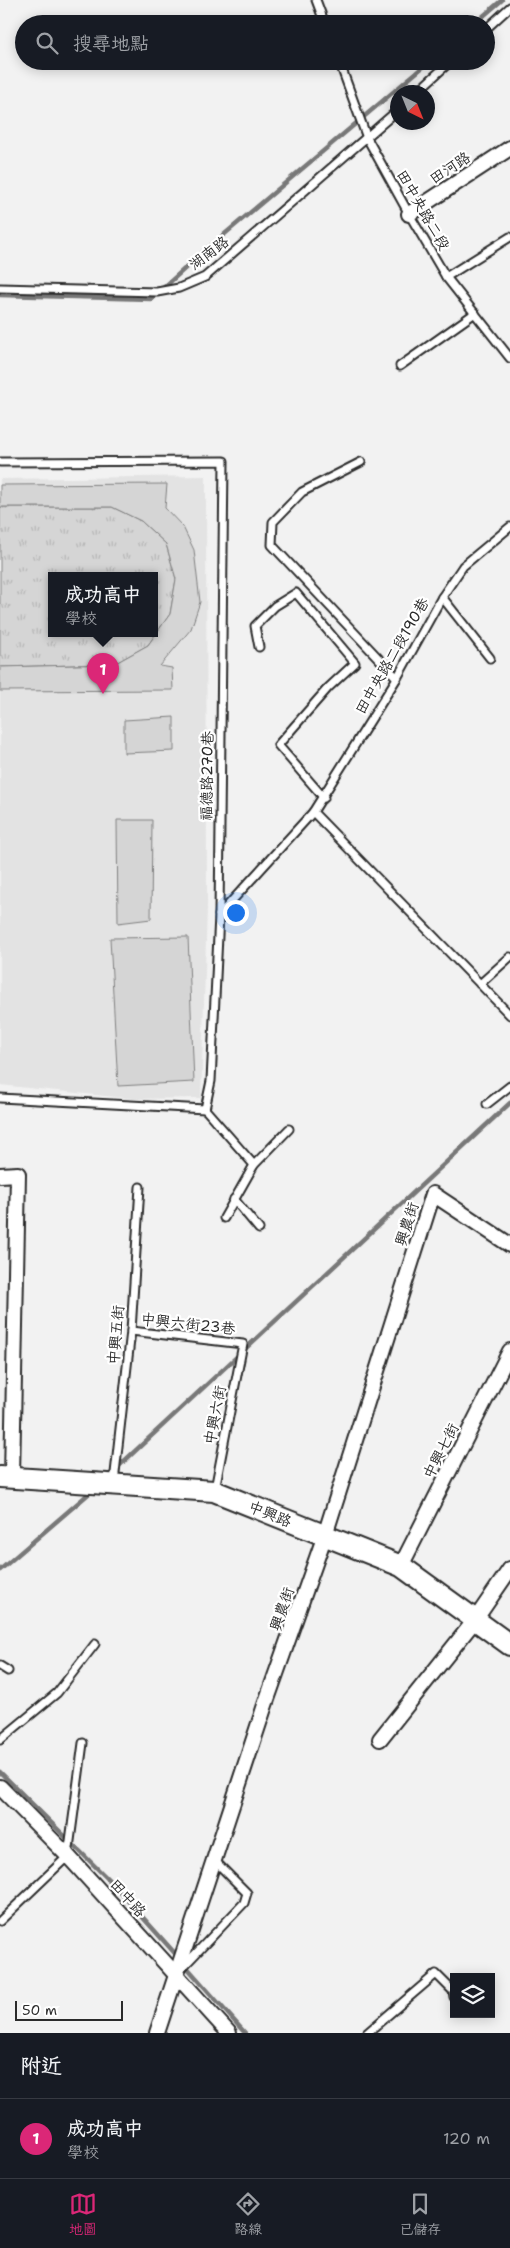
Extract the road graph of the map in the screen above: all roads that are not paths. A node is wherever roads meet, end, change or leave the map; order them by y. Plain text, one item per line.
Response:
1 (316, 0) edge
2 (510, 7) edge
3 (322, 15) edge
4 (495, 21) edge
5 (342, 70) edge
6 (441, 70) edge
7 (425, 85) edge
8 (390, 117) edge
9 (367, 138) junction
10 (510, 148) edge
11 (409, 214) junction
12 (510, 237) edge
13 (446, 277) junction
14 (0, 288) edge
15 (475, 313) junction
16 (510, 358) edge
17 (400, 366) dead end
18 (0, 462) edge
19 (360, 462) dead end
20 (510, 527) edge
21 (442, 597) junction
22 (259, 647) dead end
23 (490, 658) dead end
24 (397, 678) junction
25 (324, 798) junction
26 (313, 812) junction
27 (219, 915) junction
28 (510, 957) edge
29 (480, 984) junction
30 (510, 1015) edge
31 (510, 1086) edge
32 (0, 1098) edge
33 (487, 1104) dead end
34 (205, 1109) junction
35 (289, 1129) dead end
36 (254, 1165) junction
37 (0, 1175) edge
38 (140, 1187) dead end
39 (234, 1199) junction
40 (224, 1218) dead end
41 (259, 1229) dead end
42 (510, 1245) edge
43 (131, 1331) junction
44 (243, 1344) joint
45 (510, 1351) edge
46 (6, 1477) edge
47 (114, 1485) junction
48 (214, 1491) junction
49 (325, 1535) junction
50 (401, 1566) junction
51 (510, 1569) edge
52 (475, 1620) junction
53 (95, 1644) dead end
54 (510, 1645) edge
55 (0, 1666) edge
56 (8, 1671) dead end
57 (380, 1739) dead end
58 (0, 1740) edge
59 (83, 1744) dead end
60 (0, 1787) edge
61 (68, 1856) junction
62 (214, 1860) junction
63 (0, 1921) edge
64 (176, 1974) junction
65 (450, 1988) edge
66 (157, 2033) edge
67 (229, 2033) edge
68 (367, 2033) edge

1 - 3 lane
2 - 4 lane
5 - 9 lane, 田中央路二段
6 - 7 lane
8 - 9 lane, 湖南路
9 - 11 lane, 田中央路二段
9 - 14 lane, 湖南路
10 - 11 street, 田河路
11 - 13 lane, 田中央路二段
12 - 13 lane
13 - 15 lane, 田中央路二段
15 - 16 lane, 田中央路二段
15 - 17 lane
18 - 27 lane, 福德路270巷
19 - 24 lane
20 - 21 lane, 田中央路二段190巷
21 - 23 lane
21 - 24 lane, 田中央路二段190巷
22 - 25 lane
24 - 25 lane, 田中央路二段190巷
25 - 26 lane, 田中央路二段190巷
26 - 27 lane, 田中央路二段190巷
26 - 29 lane
27 - 34 lane, 福德路270巷
28 - 29 lane
29 - 30 lane
31 - 33 lane
32 - 34 lane
34 - 36 lane
35 - 36 lane
36 - 39 lane
37 - 46 street
38 - 43 lane, 中興五街
39 - 40 lane
39 - 41 lane
42 - 49 street, 興農街
43 - 44 lane, 中興六街23巷
43 - 47 lane, 中興五街
44 - 48 lane, 中興六街
45 - 50 street, 中興七街
46 - 47 street, 中興路
47 - 48 street, 中興路
48 - 49 street, 中興路
49 - 50 street, 中興路
49 - 62 street, 興農街
50 - 52 street, 中興路
51 - 52 street
52 - 54 street, 中興路
52 - 57 street
53 - 58 lane
55 - 56 lane
59 - 61 lane
60 - 61 street, 田中路
61 - 63 lane
61 - 64 street, 田中路
62 - 64 street, 興農街
62 - 64 lane
64 - 66 street, 興農街
64 - 67 street, 田中路
65 - 68 lane

